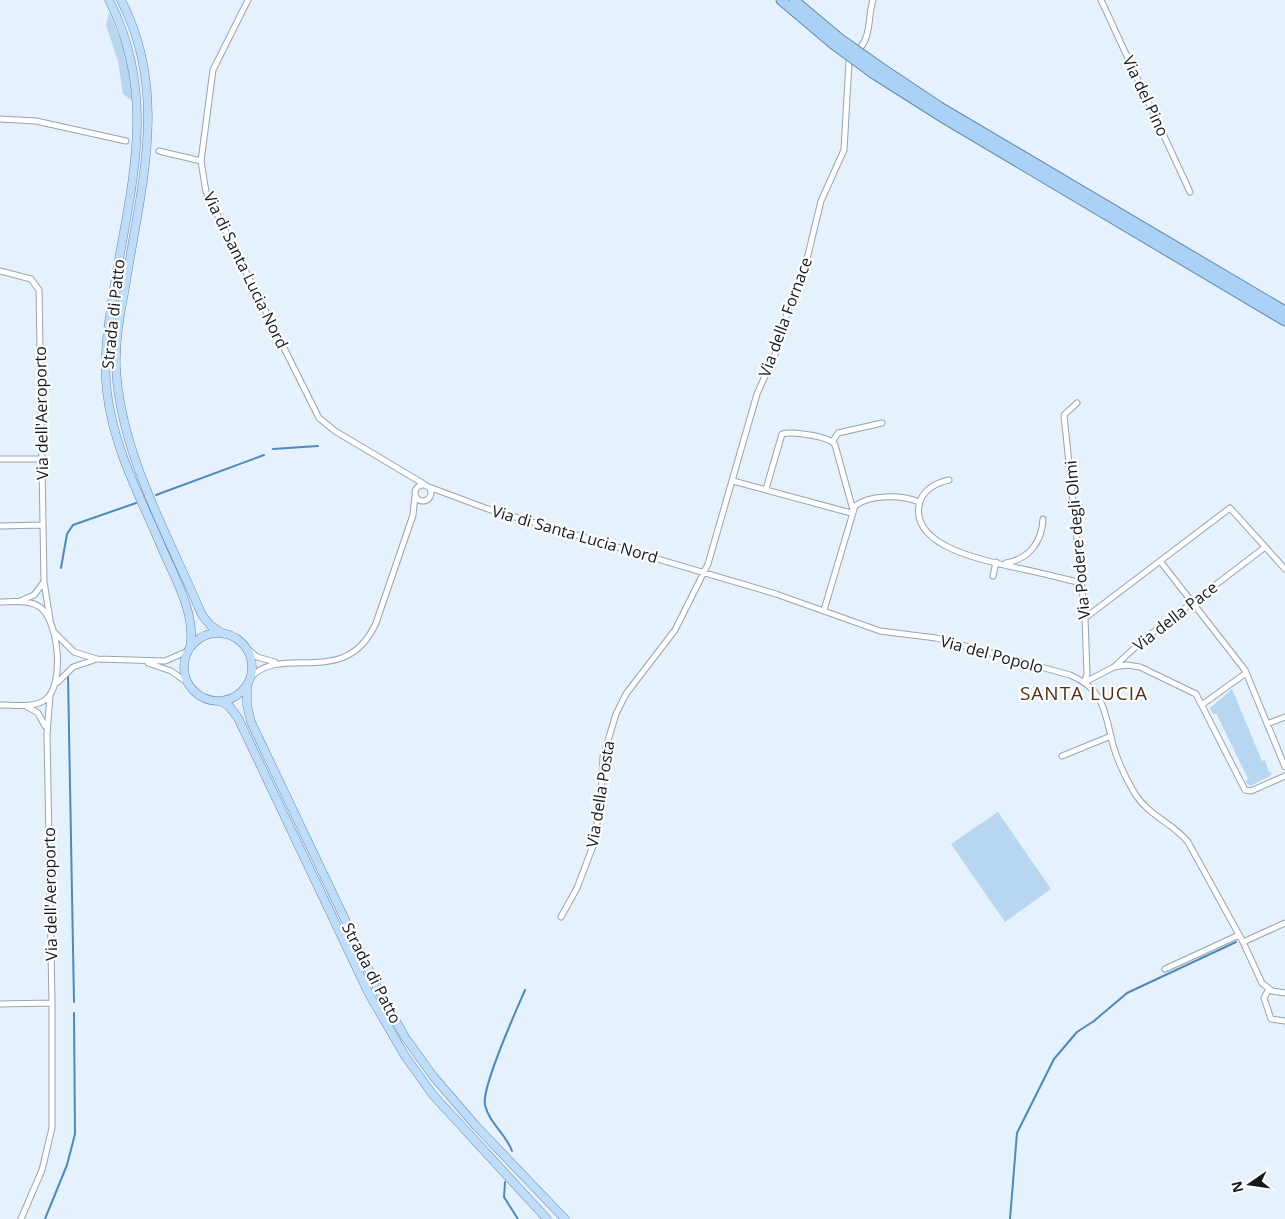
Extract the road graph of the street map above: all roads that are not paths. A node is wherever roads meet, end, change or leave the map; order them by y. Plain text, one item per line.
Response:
1 (109, 0) edge
2 (121, 0) edge
3 (248, 0) edge
4 (781, 0) edge
5 (794, 0) edge
6 (873, 0) edge
7 (1101, 0) edge
8 (836, 41) junction
9 (861, 47) dead end
10 (849, 62) dead end
11 (877, 71) junction
12 (0, 119) edge
13 (126, 141) dead end
14 (159, 151) dead end
15 (201, 161) junction
16 (1190, 192) dead end
17 (0, 271) edge
18 (1285, 311) edge
19 (1285, 321) edge
20 (1076, 403) dead end
21 (882, 423) dead end
22 (833, 441) junction
23 (0, 459) edge
24 (42, 459) junction
25 (949, 480) dead end
26 (733, 481) junction
27 (426, 486) junction
28 (766, 489) junction
29 (446, 494) junction
30 (415, 496) junction
31 (426, 500) junction
32 (919, 502) junction
33 (852, 511) junction
34 (413, 515) junction
35 (1043, 519) dead end
36 (43, 525) junction
37 (0, 526) edge
38 (1264, 548) junction
39 (1160, 561) junction
40 (996, 562) junction
41 (1003, 564) junction
42 (1285, 569) edge
43 (705, 571) junction
44 (993, 576) dead end
45 (44, 582) junction
46 (1082, 583) junction
47 (0, 602) edge
48 (17, 602) junction
49 (1193, 602) junction
50 (824, 610) junction
51 (1084, 618) junction
52 (50, 619) junction
53 (55, 632) junction
54 (224, 634) junction
55 (243, 645) junction
56 (189, 650) junction
57 (97, 659) junction
58 (143, 662) junction
59 (281, 663) junction
60 (1114, 667) junction
61 (1246, 673) junction
62 (248, 682) junction
63 (1085, 682) junction
64 (188, 683) junction
65 (56, 686) junction
66 (50, 696) junction
67 (221, 701) junction
68 (1203, 704) junction
69 (0, 705) edge
70 (24, 705) junction
71 (1285, 717) edge
72 (1267, 724) junction
73 (47, 734) junction
74 (1111, 736) junction
75 (1062, 756) dead end
76 (1285, 767) edge
77 (1285, 776) edge
78 (561, 917) dead end
79 (1285, 923) edge
80 (1239, 934) junction
81 (1243, 942) junction
82 (1166, 970) dead end
83 (1269, 989) junction
84 (1285, 993) edge
85 (52, 1003) junction
86 (0, 1004) edge
87 (1285, 1021) edge
88 (21, 1219) edge
89 (547, 1219) edge
90 (565, 1219) edge

1 - 56 main road, Strada di Patto
2 - 54 main road, Strada di Patto
3 - 15 street, Via di Santa Lucia Nord
4 - 8 highway
5 - 8 highway
6 - 9 street
7 - 16 street, Via del Pino
8 - 11 highway, bridge
10 - 26 street, Via della Fornace
11 - 18 highway
11 - 19 highway
12 - 13 street
14 - 15 street
15 - 27 street, Via di Santa Lucia Nord
17 - 24 street, Via dell'Aeroporto
20 - 46 street, Via Podere degli Olmi
21 - 22 street
22 - 28 street
22 - 33 street
23 - 24 street
24 - 36 street, Via dell'Aeroporto
25 - 32 street
26 - 28 street
26 - 43 street, Via della Fornace
27 - 29 street, Via di Santa Lucia Nord
27 - 30 street
27 - 31 street
28 - 33 street
29 - 31 street
29 - 43 street, Via di Santa Lucia Nord
30 - 31 street
30 - 34 street
31 - 34 street
32 - 33 street
32 - 40 street
33 - 50 street
34 - 59 street
35 - 41 street
36 - 37 street
36 - 45 street, Via dell'Aeroporto
38 - 39 street
38 - 42 street
38 - 49 street, Via della Pace
39 - 49 street
39 - 51 street
40 - 41 street
40 - 44 street
41 - 46 street
43 - 50 street, Via del Popolo
43 - 78 street, Via della Posta
45 - 48 street
45 - 52 street, Via dell'Aeroporto
46 - 51 street, Via Podere degli Olmi
47 - 48 street
48 - 52 street
49 - 60 street, Via della Pace
49 - 61 street
50 - 63 street, Via del Popolo
51 - 63 street, Via Podere degli Olmi
52 - 53 street, Via dell'Aeroporto
53 - 57 street
53 - 65 street
54 - 55 main road
54 - 56 main road
55 - 59 street
55 - 62 main road
56 - 58 street
56 - 64 main road
57 - 58 street
57 - 65 street
58 - 64 street
59 - 62 street
60 - 63 street, Via della Pace
60 - 68 street
61 - 68 street
61 - 72 street
62 - 67 main road
62 - 90 main road, Strada di Patto
63 - 74 street
64 - 67 main road
65 - 66 street
66 - 70 street
66 - 73 street, Via dell'Aeroporto
67 - 89 main road, Strada di Patto
68 - 77 street
69 - 70 street
70 - 73 street, Via dell'Aeroporto
71 - 72 street
72 - 76 street
73 - 85 street, Via dell'Aeroporto
74 - 75 street
74 - 80 street
79 - 81 street
80 - 81 street
80 - 82 street
81 - 83 street
83 - 84 street
83 - 87 street
85 - 86 street
85 - 88 street, Via dell'Aeroporto

